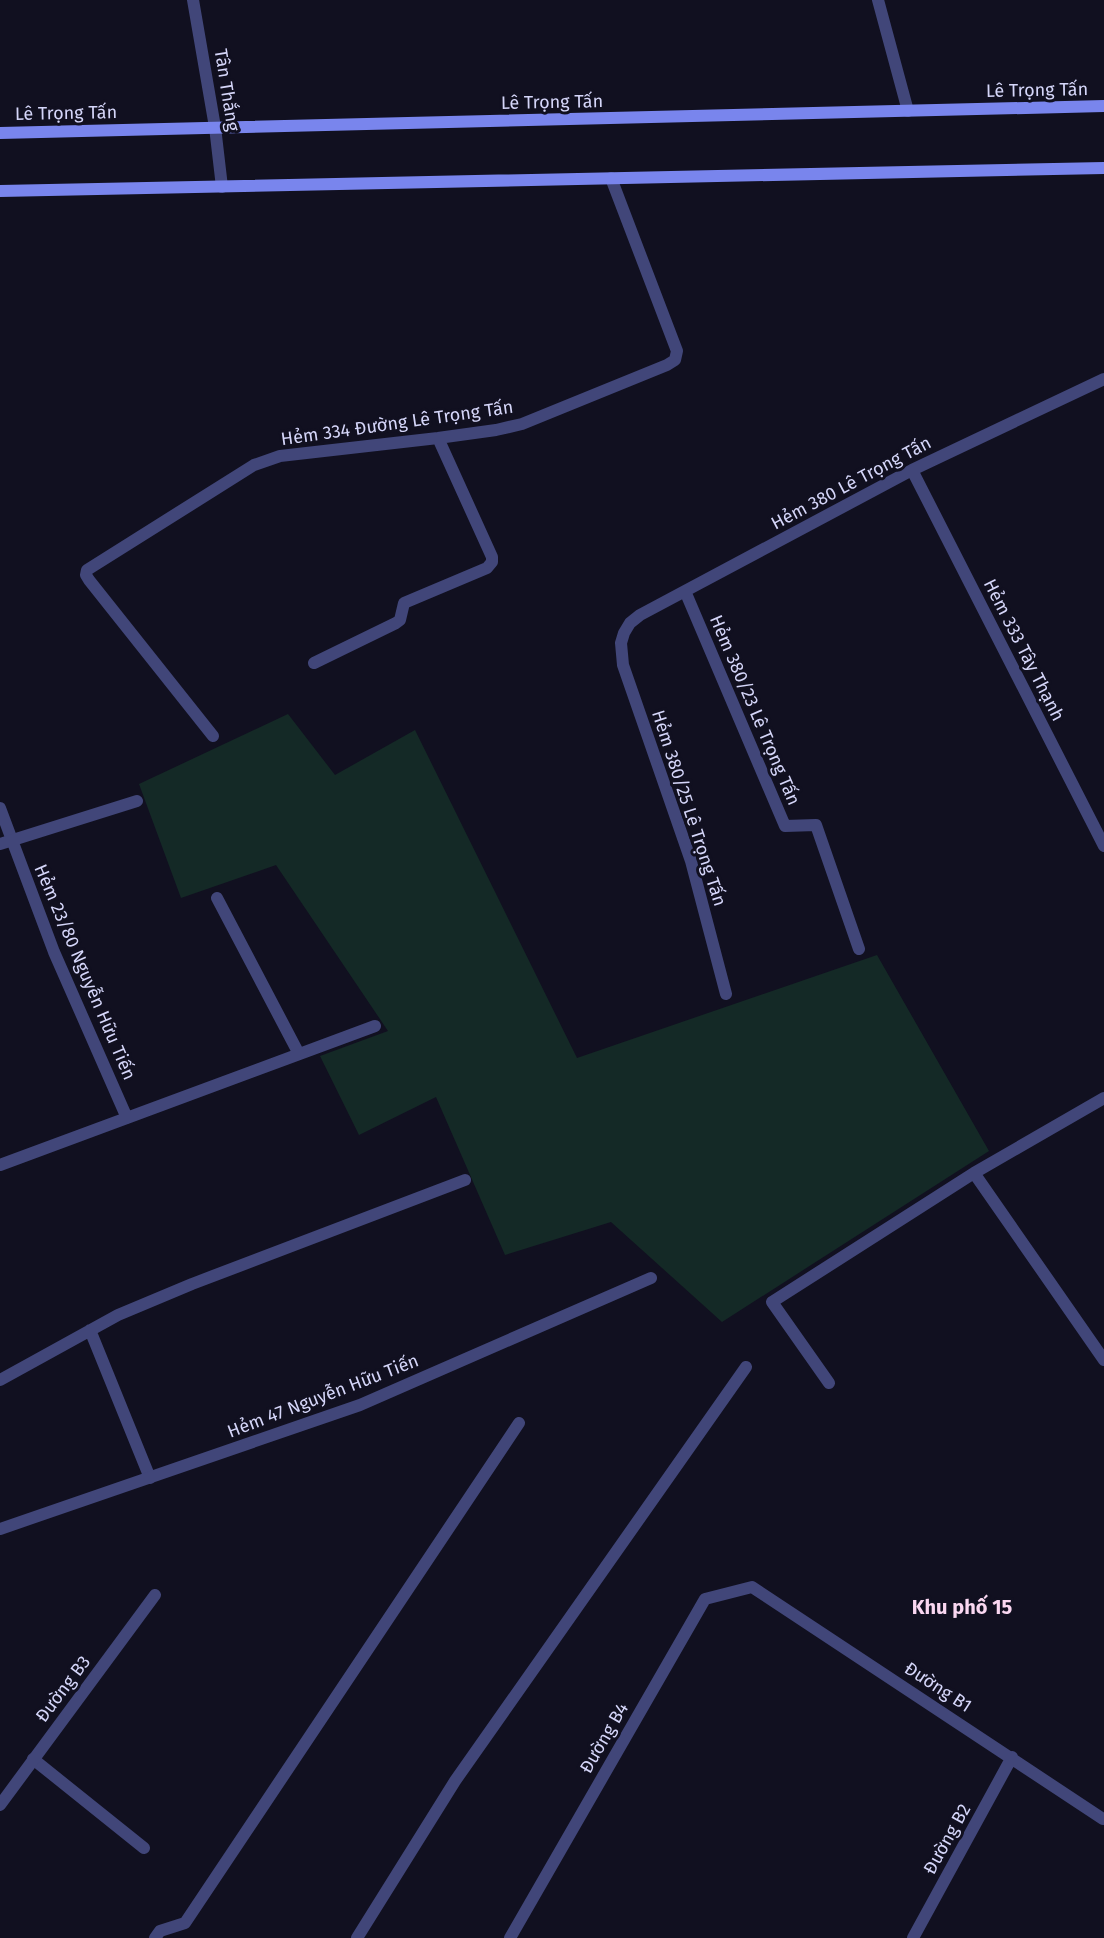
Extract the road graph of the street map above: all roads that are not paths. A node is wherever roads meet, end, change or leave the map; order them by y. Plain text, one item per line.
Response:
1 (193, 0) edge
2 (878, 0) edge
3 (1104, 106) edge
4 (908, 111) junction
5 (215, 128) junction
6 (0, 133) edge
7 (1104, 168) edge
8 (611, 178) junction
9 (222, 186) junction
10 (0, 191) edge
11 (1104, 379) edge
12 (438, 438) junction
13 (912, 470) junction
14 (685, 591) junction
15 (624, 633) joint
16 (314, 663) dead end
17 (213, 736) dead end
18 (137, 801) dead end
19 (0, 807) edge
20 (6, 842) edge
21 (1104, 846) edge
22 (217, 898) dead end
23 (859, 949) dead end
24 (726, 994) dead end
25 (375, 1026) dead end
26 (299, 1054) junction
27 (1104, 1098) edge
28 (127, 1118) junction
29 (0, 1165) edge
30 (974, 1173) junction
31 (465, 1180) dead end
32 (651, 1278) dead end
33 (90, 1330) junction
34 (1104, 1360) edge
35 (746, 1367) dead end
36 (0, 1380) edge
37 (829, 1383) dead end
38 (519, 1423) dead end
39 (150, 1478) junction
40 (0, 1529) edge
41 (752, 1587) joint
42 (155, 1595) dead end
43 (1012, 1757) junction
44 (33, 1760) junction
45 (0, 1805) edge
46 (1103, 1819) edge
47 (144, 1848) dead end
48 (155, 1938) edge
49 (357, 1938) edge
50 (510, 1938) edge
51 (913, 1938) edge

1 - 5 street, Tân Thắng
2 - 4 street
3 - 4 main road, Lê Trọng Tấn
4 - 5 main road, Lê Trọng Tấn
5 - 6 main road, Lê Trọng Tấn
5 - 9 street, Tân Thắng
7 - 8 main road
8 - 9 main road
8 - 12 street, Hẻm 334 Đường Lê Trọng Tấn
9 - 10 main road
11 - 13 street, Hẻm 380 Lê Trọng Tấn
12 - 16 street
12 - 17 street, Hẻm 334 Đường Lê Trọng Tấn
13 - 14 street, Hẻm 380 Lê Trọng Tấn
13 - 21 street, Hẻm 333 Tây Thạnh
14 - 15 street, Hẻm 380 Lê Trọng Tấn
14 - 23 street, Hẻm 380/23 Lê Trọng Tấn
15 - 24 street, Hẻm 380/25 Lê Trọng Tấn
18 - 20 street
19 - 20 street, Hẻm 23/80 Nguyễn Hữu Tiến
20 - 28 street, Hẻm 23/80 Nguyễn Hữu Tiến
22 - 26 street
25 - 26 street
26 - 28 street
27 - 30 street
28 - 29 street
30 - 34 street
30 - 37 street
31 - 33 street
32 - 39 street, Hẻm 47 Nguyễn Hữu Tiến
33 - 36 street
33 - 39 street
35 - 49 street
38 - 48 street
39 - 40 street, Hẻm 47 Nguyễn Hữu Tiến
41 - 43 street, Đường B1
41 - 50 street, Đường B4
42 - 44 street, Đường B3
43 - 46 street, Đường B1
43 - 51 street, Đường B2
44 - 45 street, Đường B3
44 - 47 street

